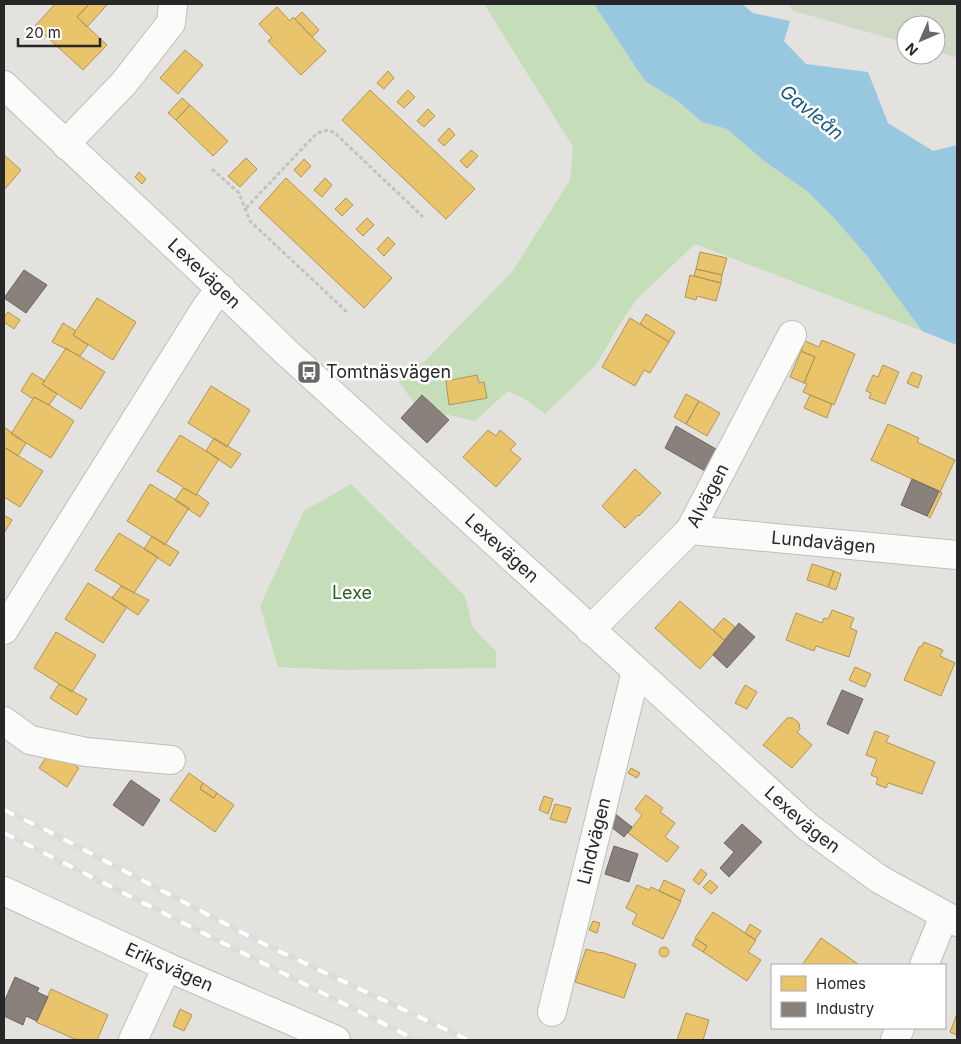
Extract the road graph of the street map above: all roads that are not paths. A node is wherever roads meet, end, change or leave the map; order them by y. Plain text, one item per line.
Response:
1 (173, 4) edge
2 (4, 85) edge
3 (67, 146) junction
4 (221, 288) junction
5 (792, 335) dead end
6 (690, 530) junction
7 (957, 555) edge
8 (4, 630) edge
9 (590, 630) junction
10 (636, 671) junction
11 (4, 721) edge
12 (171, 760) dead end
13 (4, 891) edge
14 (951, 919) edge
15 (925, 964) edge
16 (167, 967) junction
17 (552, 1012) dead end
18 (133, 1040) edge
19 (336, 1040) edge

1 - 3 street
2 - 3 street, Lexevägen
3 - 4 street, Lexevägen
4 - 8 street
4 - 9 street, Lexevägen
5 - 6 street, Alvägen
6 - 7 street, Lundavägen
6 - 9 street, Alvägen
9 - 10 street, Lexevägen
10 - 14 street, Lexevägen
10 - 17 street, Lindvägen
11 - 12 street
13 - 16 street, Eriksvägen
14 - 15 street
16 - 18 street
16 - 19 street, Eriksvägen

